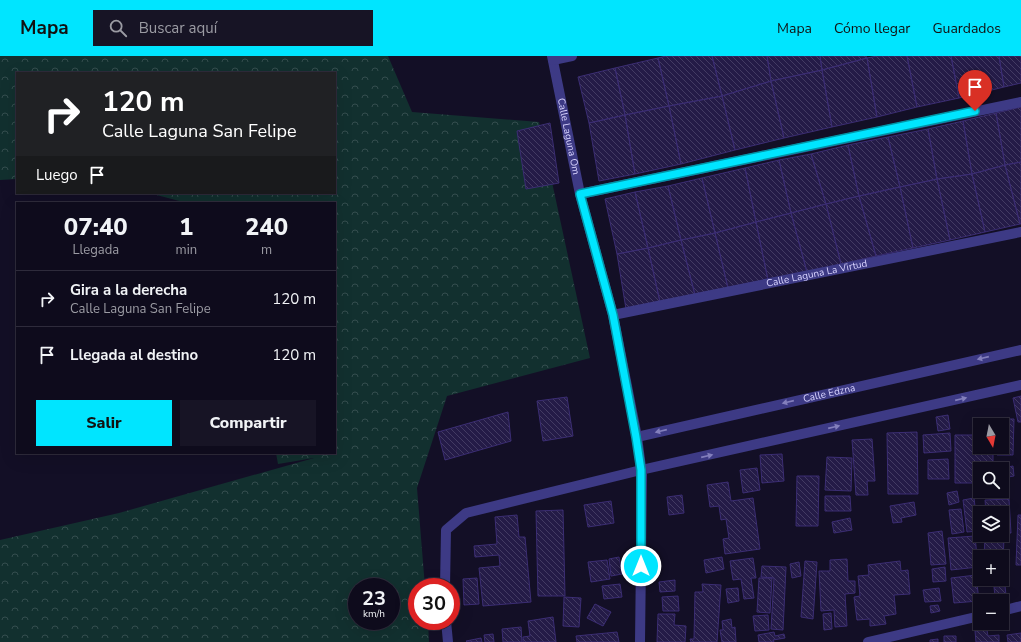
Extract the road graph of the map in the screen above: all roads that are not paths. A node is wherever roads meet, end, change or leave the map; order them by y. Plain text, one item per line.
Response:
1 (572, 56) edge
2 (552, 58) edge
3 (1021, 102) edge
4 (580, 194) junction
5 (1021, 232) edge
6 (613, 315) junction
7 (1021, 350) edge
8 (1021, 385) edge
9 (636, 437) junction
10 (641, 470) junction
11 (445, 578) edge
12 (1021, 606) edge
13 (1009, 609) edge
14 (973, 618) edge
15 (447, 630) edge
16 (448, 642) edge
17 (640, 642) edge
18 (868, 642) edge

1 - 2 street
2 - 4 street, Calle Laguna Om
3 - 4 street
4 - 6 street, Calle Laguna Om
5 - 6 street, Calle Laguna La Virtud
6 - 9 street, Calle Laguna Om
7 -> 9 street, Calle Edzna
10 -> 8 street
9 - 10 street, Calle Laguna Om
10 - 11 street
10 - 17 street, Calle Laguna Om
12 - 13 street
14 - 18 street
15 - 16 street

